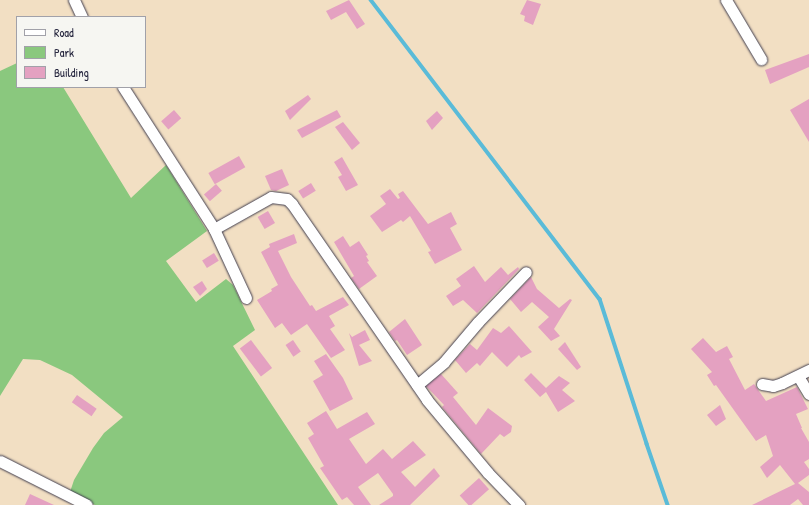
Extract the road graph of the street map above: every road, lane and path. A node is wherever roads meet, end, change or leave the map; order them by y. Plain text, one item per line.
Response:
1 (74, 0) edge
2 (726, 0) edge
3 (82, 16) edge
4 (761, 59) dead end
5 (124, 88) edge
6 (214, 229) junction
7 (526, 272) dead end
8 (246, 298) dead end
9 (809, 370) edge
10 (798, 376) junction
11 (762, 384) dead end
12 (417, 385) junction
13 (809, 394) edge
14 (0, 461) edge
15 (87, 505) edge
16 (519, 505) edge

1 - 3 street
2 - 4 street
5 - 6 street
6 - 8 street
6 - 12 street
7 - 12 street
9 - 10 street
10 - 11 street
10 - 13 street
12 - 16 street
14 - 15 street

